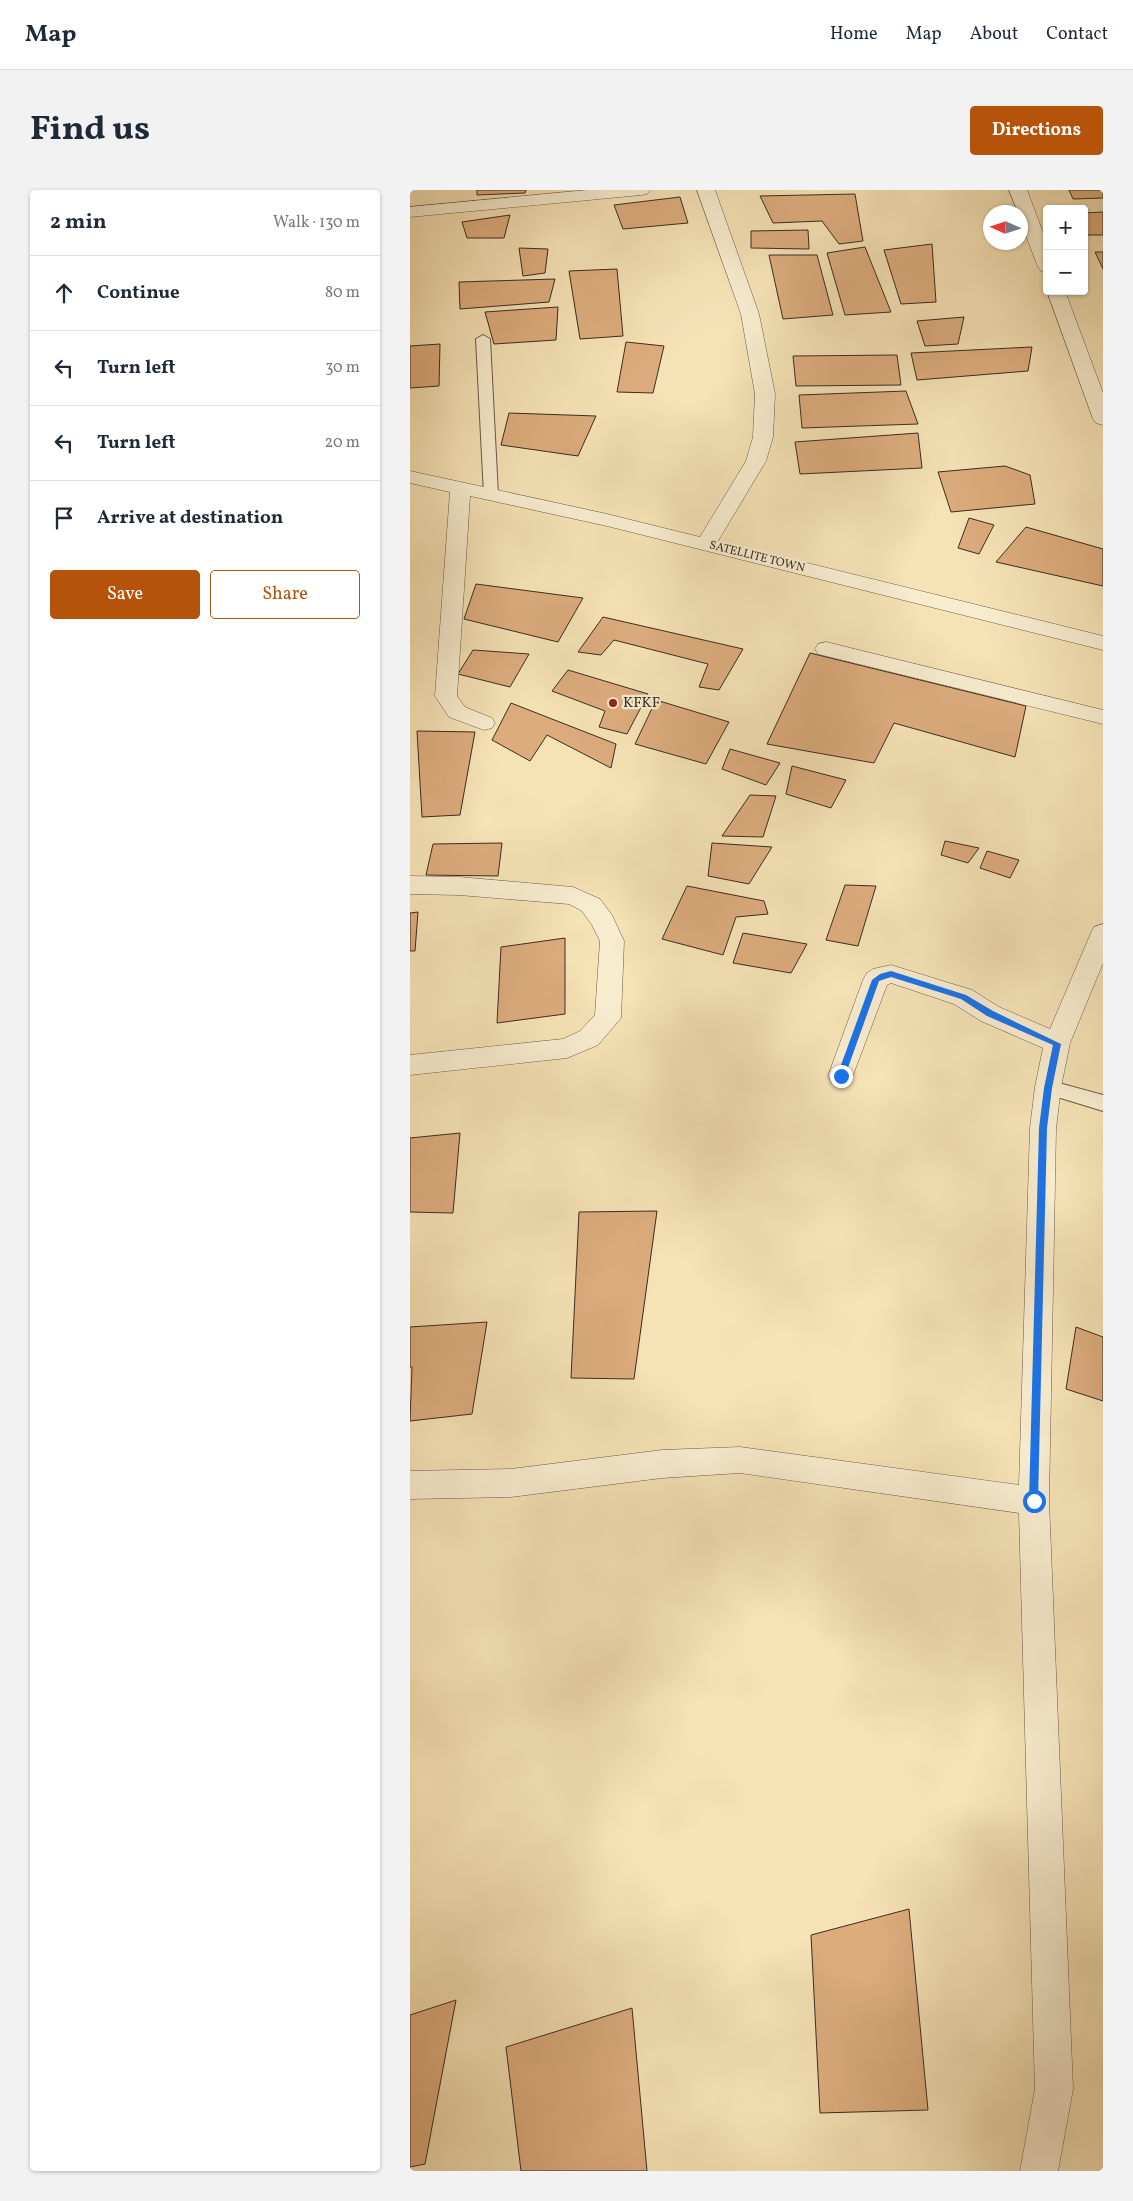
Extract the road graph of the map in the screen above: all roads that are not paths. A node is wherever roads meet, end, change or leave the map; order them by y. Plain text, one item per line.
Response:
1 (641, 190) edge
2 (706, 190) edge
3 (1018, 190) edge
4 (410, 212) edge
5 (1043, 256) edge
6 (1057, 295) edge
7 (483, 339) dead end
8 (1103, 419) edge
9 (410, 477) edge
10 (460, 488) junction
11 (492, 494) junction
12 (706, 544) junction
13 (1103, 643) edge
14 (826, 649) dead end
15 (1103, 717) edge
16 (484, 723) dead end
17 (410, 885) edge
18 (1103, 933) edge
19 (1057, 1044) junction
20 (410, 1065) edge
21 (841, 1076) dead end
22 (1048, 1088) junction
23 (1103, 1103) edge
24 (410, 1485) edge
25 (1034, 1501) junction
26 (1039, 2171) edge

1 - 4 street
2 - 12 street
3 - 5 street
6 - 8 street
7 - 11 lane
9 - 10 street, SATELLITE TOWN
10 - 11 street, SATELLITE TOWN
10 - 16 street
11 - 12 street, SATELLITE TOWN
12 - 13 street, SATELLITE TOWN
14 - 15 street
17 - 20 street
18 - 19 street
19 - 21 street
19 - 22 street
22 - 23 lane
22 - 25 street
24 - 25 street
25 - 26 street

